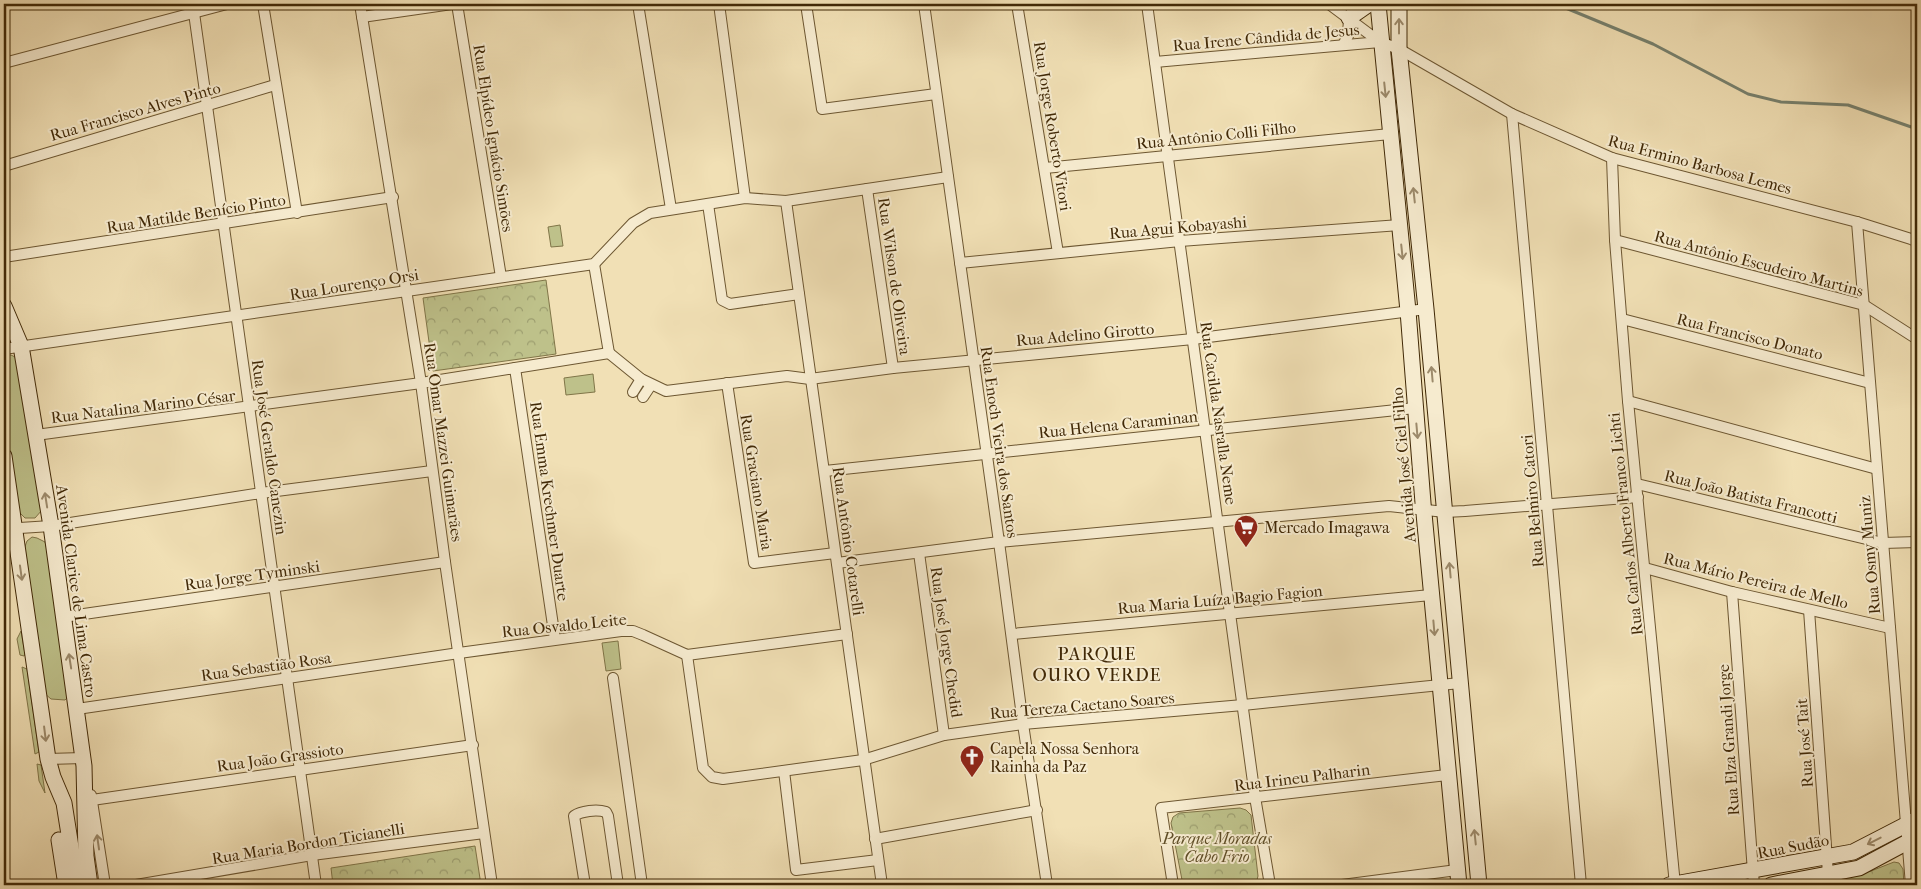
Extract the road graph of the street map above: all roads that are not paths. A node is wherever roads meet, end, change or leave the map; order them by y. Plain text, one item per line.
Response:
1 (227, 4) edge
2 (263, 4) edge
3 (360, 4) edge
4 (452, 4) edge
5 (457, 4) edge
6 (638, 4) edge
7 (718, 4) edge
8 (806, 4) edge
9 (924, 4) edge
10 (1017, 4) edge
11 (1147, 4) edge
12 (1329, 4) edge
13 (1369, 4) edge
14 (1378, 4) edge
15 (1399, 4) edge
16 (194, 13) junction
17 (362, 17) junction
18 (1349, 18) junction
19 (1380, 42) junction
20 (1343, 45) junction
21 (1399, 49) junction
22 (1155, 62) junction
23 (4, 63) edge
24 (275, 85) junction
25 (936, 94) junction
26 (207, 106) junction
27 (1512, 114) junction
28 (1390, 134) junction
29 (1167, 155) junction
30 (1612, 158) junction
31 (4, 166) edge
32 (1045, 168) junction
33 (948, 177) junction
34 (866, 189) junction
35 (393, 198) junction
36 (745, 198) junction
37 (786, 201) junction
38 (708, 204) junction
39 (671, 209) junction
40 (297, 212) junction
41 (1857, 222) junction
42 (224, 224) junction
43 (1400, 226) junction
44 (1615, 240) junction
45 (1180, 241) junction
46 (1917, 242) edge
47 (1058, 253) junction
48 (4, 257) edge
49 (960, 263) junction
50 (594, 264) junction
51 (501, 277) junction
52 (407, 290) junction
53 (799, 294) junction
54 (1864, 305) junction
55 (4, 306) edge
56 (1426, 309) junction
57 (1408, 311) junction
58 (237, 316) junction
59 (1622, 319) junction
60 (1193, 339) junction
61 (1917, 339) edge
62 (20, 346) junction
63 (4, 348) edge
64 (609, 353) junction
65 (974, 360) junction
66 (516, 368) junction
67 (893, 368) junction
68 (641, 379) junction
69 (810, 379) junction
70 (421, 383) junction
71 (727, 383) junction
72 (1870, 383) junction
73 (652, 385) junction
74 (633, 392) dead end
75 (643, 398) dead end
76 (1628, 401) junction
77 (249, 408) junction
78 (1415, 408) junction
79 (1206, 430) junction
80 (36, 436) junction
81 (987, 453) junction
82 (4, 456) edge
83 (1877, 469) junction
84 (432, 471) junction
85 (824, 471) junction
86 (1637, 484) junction
87 (261, 492) junction
88 (1638, 497) junction
89 (1547, 504) junction
90 (1424, 509) junction
91 (1445, 512) junction
92 (1218, 520) junction
93 (50, 526) junction
94 (9, 529) edge
95 (999, 542) junction
96 (1917, 542) edge
97 (1883, 544) junction
98 (919, 552) junction
99 (836, 558) junction
100 (445, 562) junction
101 (1645, 568) junction
102 (274, 587) junction
103 (1732, 592) junction
104 (1431, 595) junction
105 (1809, 610) junction
106 (1230, 613) junction
107 (63, 617) junction
108 (1890, 628) junction
109 (847, 634) junction
110 (1012, 634) junction
111 (555, 639) junction
112 (459, 652) junction
113 (687, 655) junction
114 (287, 678) junction
115 (613, 678) dead end
116 (1460, 684) junction
117 (1439, 685) junction
118 (1244, 706) junction
119 (77, 709) junction
120 (1023, 724) junction
121 (944, 736) junction
122 (473, 745) junction
123 (48, 759) junction
124 (863, 760) junction
125 (84, 762) junction
126 (300, 769) junction
127 (784, 771) junction
128 (1447, 775) junction
129 (53, 777) junction
130 (1255, 797) junction
131 (92, 800) junction
132 (1037, 810) junction
133 (1912, 822) edge
134 (484, 833) junction
135 (875, 839) junction
136 (1912, 840) edge
137 (312, 855) junction
138 (1826, 858) junction
139 (878, 860) junction
140 (1828, 874) junction
141 (1458, 878) edge
142 (1754, 878) edge
143 (66, 885) edge
144 (76, 885) edge
145 (90, 885) edge
146 (105, 885) edge
147 (136, 885) edge
148 (316, 885) edge
149 (492, 885) edge
150 (585, 885) edge
151 (618, 885) edge
152 (642, 885) edge
153 (882, 885) edge
154 (1048, 885) edge
155 (1173, 885) edge
156 (1270, 885) edge
157 (1342, 885) edge
158 (1479, 885) edge
159 (1581, 885) edge
160 (1673, 885) edge
161 (1771, 885) edge
162 (1910, 885) edge

1 - 16 street
2 - 24 street
3 - 17 street, Rua Omar Mazzei Guimarães
4 - 17 street
5 - 51 street, Rua Elpídeo Ignácio Simões
6 - 39 street
7 - 36 street
8 - 25 street
9 - 25 street, Rua Enoch Vieira dos Santos
10 - 32 street, Rua Jorge Roberto Vitori
11 - 22 street, Rua Cacilda Nasralla Neme
12 - 18 street, Rua Ermino Barbosa Lemes
13 - 18 street
14 - 19 street, Avenida José Ciel Filho
21 -> 15 street
16 - 23 street
16 - 26 street, Rua José Geraldo Canezin
17 - 35 street, Rua Omar Mazzei Guimarães
18 - 19 street, Rua Ermino Barbosa Lemes
18 - 20 street
19 - 20 street, Rua Irene Cândida de Jesus
19 - 21 street, Rua Ermino Barbosa Lemes
19 -> 28 street, Avenida José Ciel Filho
20 - 22 street, Rua Irene Cândida de Jesus
21 - 27 street, Rua Ermino Barbosa Lemes
56 -> 21 street
22 - 29 street, Rua Cacilda Nasralla Neme
24 - 26 street, Rua Francisco Alves Pinto
24 - 40 street
25 - 33 street, Rua Enoch Vieira dos Santos
26 - 31 street, Rua Francisco Alves Pinto
26 - 42 street, Rua José Geraldo Canezin
27 - 30 street, Rua Ermino Barbosa Lemes
27 - 89 street, Rua Belmiro Catori
28 - 29 street, Rua Antônio Colli Filho
28 - 43 street, Avenida José Ciel Filho
29 - 32 street, Rua Antônio Colli Filho
29 - 45 street, Rua Cacilda Nasralla Neme
30 - 41 street, Rua Ermino Barbosa Lemes
30 - 44 street, Rua Carlos Alberto Franco Lichti
32 - 47 street, Rua Jorge Roberto Vitori
33 - 34 street
33 - 49 street, Rua Enoch Vieira dos Santos
34 - 37 street
34 - 67 street, Rua Wilson de Oliveira
35 - 40 street, Rua Matilde Benício Pinto
35 - 52 street, Rua Omar Mazzei Guimarães
36 - 37 street
36 - 38 street
37 - 53 street, Rua Antônio Cotarelli
38 - 39 street
38 - 53 street
39 - 50 street
40 - 42 street, Rua Matilde Benício Pinto
41 - 46 street, Rua Ermino Barbosa Lemes
41 - 54 street, Rua Osmy Muniz
42 - 48 street, Rua Matilde Benício Pinto
42 - 58 street, Rua José Geraldo Canezin
43 - 45 street, Rua Agui Kobayashi
43 -> 57 street, Avenida José Ciel Filho
44 - 54 street, Rua Antônio Escudeiro Martins
44 - 59 street, Rua Carlos Alberto Franco Lichti
45 - 47 street, Rua Agui Kobayashi
45 - 60 street, Rua Cacilda Nasralla Neme
47 - 49 street, Rua Agui Kobayashi
49 - 65 street, Rua Enoch Vieira dos Santos
50 - 51 street, Rua Lourenço Orsi
50 - 64 street
51 - 52 street, Rua Lourenço Orsi
52 - 58 street, Rua Lourenço Orsi
52 - 70 street, Rua Omar Mazzei Guimarães
53 - 69 street, Rua Antônio Cotarelli
54 - 61 street, Rua Antônio Escudeiro Martins
54 - 72 street, Rua Osmy Muniz
55 - 62 street, Avenida Clarice de Lima Castro
56 - 57 street, Rua Adelino Girotto
91 -> 56 street
57 - 60 street, Rua Adelino Girotto
57 - 78 street, Avenida José Ciel Filho
58 - 62 street, Rua Lourenço Orsi
58 - 77 street, Rua José Geraldo Canezin
59 - 72 street, Rua Francisco Donato
59 - 76 street, Rua Carlos Alberto Franco Lichti
60 - 65 street, Rua Adelino Girotto
60 - 79 street, Rua Cacilda Nasralla Neme
62 - 63 street, Rua Lourenço Orsi
62 - 80 street, Avenida Clarice de Lima Castro
64 - 66 street, Rua Natalina Marino César
64 - 68 street, Rua Adelino Girotto
65 - 67 street, Rua Adelino Girotto
65 - 81 street, Rua Enoch Vieira dos Santos
66 - 70 street, Rua Natalina Marino César
66 - 111 street, Rua Emma Krechmer Duarte
67 - 69 street, Rua Adelino Girotto
68 - 73 street, Rua Adelino Girotto
68 - 74 street
69 - 71 street, Rua Adelino Girotto
69 - 85 street, Rua Antônio Cotarelli
70 - 77 street, Rua Natalina Marino César
70 - 84 street, Rua Omar Mazzei Guimarães
71 - 73 street, Rua Adelino Girotto
71 - 99 street, Rua Graciano Maria
72 - 83 street, Rua Osmy Muniz
73 - 75 street
76 - 83 street
76 - 86 street, Rua Carlos Alberto Franco Lichti
77 - 80 street, Rua Natalina Marino César
77 - 87 street, Rua José Geraldo Canezin
78 - 79 street, Rua Helena Caraminan
78 -> 90 street, Avenida José Ciel Filho
79 - 81 street, Rua Helena Caraminan
79 - 92 street, Rua Cacilda Nasralla Neme
93 -> 80 street, Avenida Clarice de Lima Castro
81 - 85 street, Rua Helena Caraminan
81 - 95 street, Rua Enoch Vieira dos Santos
82 - 94 street
83 - 97 street, Rua Osmy Muniz
84 - 87 street
84 - 100 street, Rua Omar Mazzei Guimarães
85 - 99 street, Rua Antônio Cotarelli
86 - 88 street, Rua Carlos Alberto Franco Lichti
86 - 97 street, Rua João Batista Francotti
87 - 93 street
87 - 102 street, Rua José Geraldo Canezin
88 - 89 street
88 - 101 street, Rua Carlos Alberto Franco Lichti
89 - 91 street
89 - 159 street, Rua Belmiro Catori
90 - 91 street
90 - 92 street
90 - 104 street, Avenida José Ciel Filho
116 -> 91 street
92 - 95 street
92 - 106 street, Rua Cacilda Nasralla Neme
93 - 94 street
93 - 107 street, Avenida Clarice de Lima Castro
94 -> 123 street
95 - 98 street
95 - 110 street, Rua Enoch Vieira dos Santos
96 - 97 street, Rua João Batista Francotti
97 - 108 street, Rua Osmy Muniz
98 - 99 street
98 - 121 street, Rua José Jorge Chedid
99 - 109 street, Rua Antônio Cotarelli
100 - 102 street, Rua Jorge Tyminski
100 - 112 street, Rua Omar Mazzei Guimarães
101 - 103 street, Rua Mário Pereira de Mello
101 - 160 street, Rua Carlos Alberto Franco Lichti
102 - 107 street, Rua Jorge Tyminski
102 - 114 street, Rua José Geraldo Canezin
103 - 105 street, Rua Mário Pereira de Mello
103 - 142 street, Rua Elza Grandi Jorge
104 - 106 street, Rua Maria Luíza Bagio Fagion
104 -> 117 street, Avenida José Ciel Filho
105 - 108 street, Rua Mário Pereira de Mello
105 - 138 street, Rua José Tait
106 - 110 street, Rua Maria Luíza Bagio Fagion
106 - 118 street, Rua Cacilda Nasralla Neme
119 -> 107 street, Avenida Clarice de Lima Castro
108 - 133 street, Rua Osmy Muniz
109 - 113 street
109 - 124 street, Rua Antônio Cotarelli
110 - 120 street, Rua Enoch Vieira dos Santos
111 - 112 street, Rua Osvaldo Leite
111 - 113 street, Rua Osvaldo Leite
112 - 114 street, Rua Sebastião Rosa
112 - 122 street, Rua Omar Mazzei Guimarães
113 - 127 street, Rua Tereza Caetano Soares
114 - 119 street, Rua Sebastião Rosa
114 - 126 street, Rua José Geraldo Canezin
115 - 152 street
116 - 117 street, Rua Tereza Caetano Soares
158 -> 116 street
117 - 118 street, Rua Tereza Caetano Soares
117 - 128 street, Avenida José Ciel Filho
118 - 120 street, Rua Tereza Caetano Soares
118 - 130 street, Rua Cacilda Nasralla Neme
119 - 125 street, Avenida Clarice de Lima Castro
120 - 121 street, Rua Tereza Caetano Soares
120 - 132 street, Rua Enoch Vieira dos Santos
121 - 124 street, Rua Tereza Caetano Soares
122 - 126 street, Rua João Grassioto
122 - 134 street, Rua Omar Mazzei Guimarães
123 - 125 street
123 - 129 street
124 - 127 street, Rua Tereza Caetano Soares
124 - 135 street, Rua Antônio Cotarelli
125 - 131 street
125 - 145 street, Avenida Clarice de Lima Castro
126 - 131 street, Rua João Grassioto
126 - 137 street, Rua José Geraldo Canezin
127 - 139 street
128 - 130 street, Rua Irineu Palharin
128 - 141 street, Avenida José Ciel Filho
129 - 143 street
129 - 144 street
130 - 155 street, Rua Irineu Palharin
130 - 156 street, Rua Cacilda Nasralla Neme
146 -> 131 street
132 - 135 street
132 - 154 street, Rua Enoch Vieira dos Santos
133 - 136 street, Rua Osmy Muniz
133 -> 138 street, Rua Sudão
134 - 137 street, Rua Maria Bordon Ticianelli
134 - 149 street, Rua Omar Mazzei Guimarães
135 - 139 street, Rua Antônio Cotarelli
136 - 140 street
136 - 162 street, Rua Osmy Muniz
137 - 147 street, Rua Maria Bordon Ticianelli
137 - 148 street, Rua José Geraldo Canezin
138 - 140 street, Rua José Tait
138 - 142 street, Rua Sudão
139 - 153 street, Rua Antônio Cotarelli
140 - 161 street
141 - 157 street
142 - 160 street, Rua Sudão
150 - 151 street

